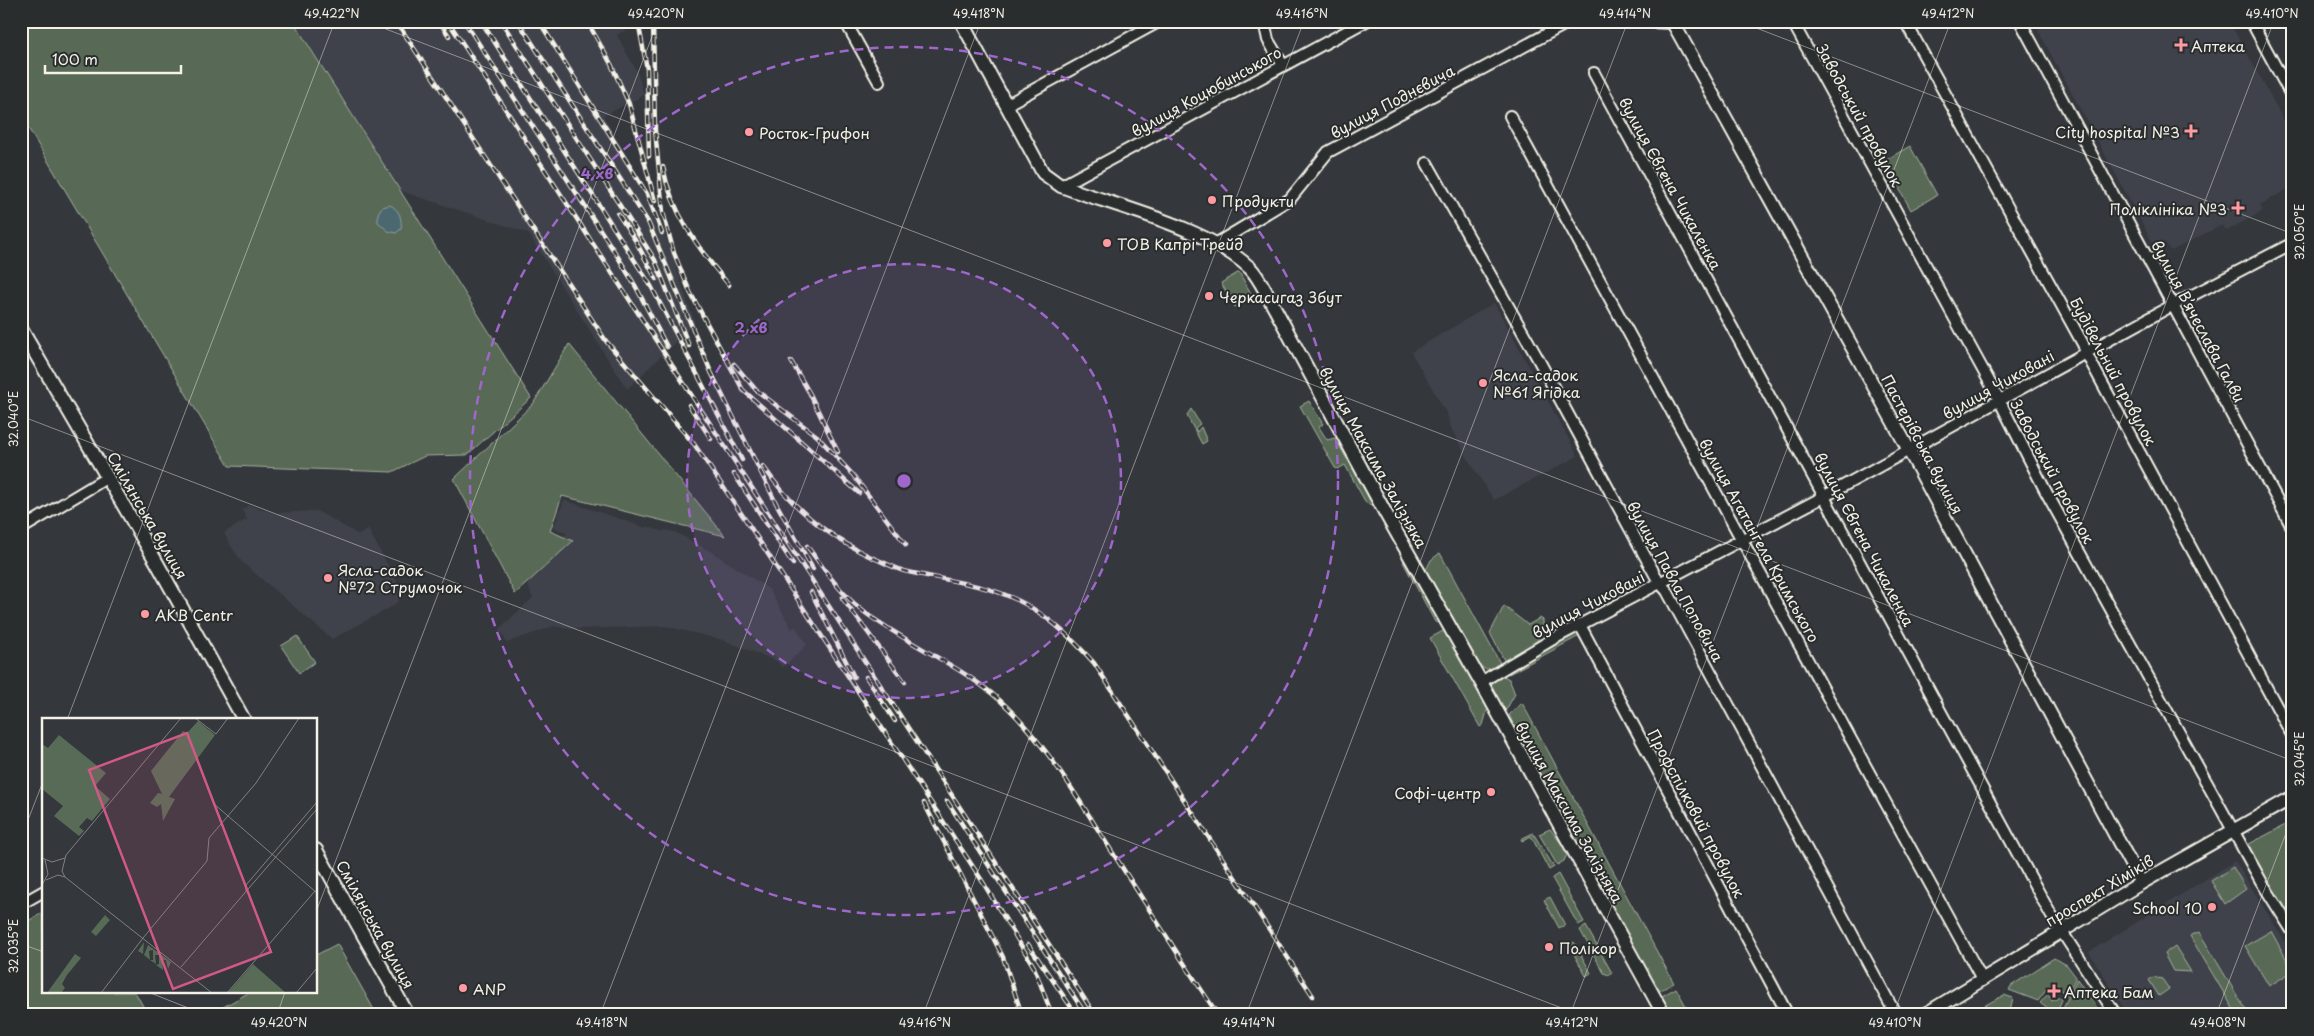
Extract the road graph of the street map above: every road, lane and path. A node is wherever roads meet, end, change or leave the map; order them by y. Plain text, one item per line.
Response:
1 (845, 21) edge
2 (961, 21) edge
3 (1160, 21) edge
4 (1264, 21) edge
5 (1366, 21) edge
6 (1571, 21) edge
7 (1651, 21) edge
8 (1792, 21) edge
9 (1905, 21) edge
10 (2020, 21) edge
11 (2251, 21) edge
12 (1672, 22) edge
13 (1283, 65) junction
14 (1594, 73) dead end
15 (879, 82) dead end
16 (2293, 98) edge
17 (1006, 104) junction
18 (1510, 116) dead end
19 (1427, 163) dead end
20 (1061, 186) junction
21 (1217, 243) junction
22 (2293, 244) edge
23 (2173, 306) junction
24 (21, 329) edge
25 (2086, 353) junction
26 (2000, 402) junction
27 (1908, 450) junction
28 (108, 477) junction
29 (1825, 496) junction
30 (21, 529) edge
31 (2293, 529) edge
32 (1743, 540) junction
33 (1659, 582) junction
34 (1580, 625) junction
35 (1481, 682) junction
36 (243, 718) edge
37 (2293, 737) edge
38 (2293, 797) edge
39 (2234, 830) junction
40 (318, 854) edge
41 (2141, 883) junction
42 (42, 892) edge
43 (21, 904) edge
44 (2060, 931) junction
45 (2293, 932) edge
46 (1982, 979) junction
47 (408, 1015) edge
48 (1664, 1015) edge
49 (1788, 1015) edge
50 (1896, 1015) edge
51 (1924, 1015) edge
52 (2116, 1015) edge

1 - 15 street
2 - 17 main road, вулиця Максима Залізняка
3 - 17 street
4 - 13 street
5 - 13 street, вулиця Коцюбинського
6 - 21 street, вулиця Поднєвича
7 - 12 main road, Пастерівська вулиця
8 - 26 street, Заводський провулок
9 - 25 street, Будівельний провулок
10 - 23 street, вулиця Вʼячеслава Галви
11 - 16 street
12 - 27 main road, Пастерівська вулиця
13 - 20 street, вулиця Коцюбинського
14 - 29 street, вулиця Євгена Чикаленка
17 - 20 main road, вулиця Максима Залізняка
18 - 32 street, вулиця Агатангела Кримського
19 - 33 street, вулиця Павла Поповича
20 - 21 main road, вулиця Максима Залізняка
21 - 35 main road, вулиця Максима Залізняка
22 - 23 street, вулиця Чиковані
23 - 25 street, вулиця Чиковані
23 - 31 street, вулиця Вʼячеслава Галви
24 - 28 main road, Смілянська вулиця
25 - 26 street, вулиця Чиковані
25 - 37 street, Будівельний провулок
26 - 27 street, вулиця Чиковані
26 - 39 street, Заводський провулок
27 - 29 street, вулиця Чиковані
27 - 41 main road, Пастерівська вулиця
28 - 30 street
28 - 36 main road, Смілянська вулиця
29 - 32 street, вулиця Чиковані
29 - 44 street, вулиця Євгена Чикаленка
32 - 33 street, вулиця Чиковані
32 - 46 street, вулиця Агатангела Кримського
33 - 34 street, вулиця Чиковані
33 - 50 street, вулиця Павла Поповича
34 - 35 street, вулиця Чиковані
34 - 49 street, Профспілковий провулок
35 - 48 main road, вулиця Максима Залізняка
38 - 39 main road, проспект Хіміків
39 - 41 main road, проспект Хіміків
39 - 45 street, Заводський провулок
40 - 47 main road, Смілянська вулиця
41 - 44 main road, проспект Хіміків
42 - 43 street
44 - 46 main road, проспект Хіміків
44 - 52 street, вулиця Євгена Чикаленка
46 - 51 main road, проспект Хіміків

